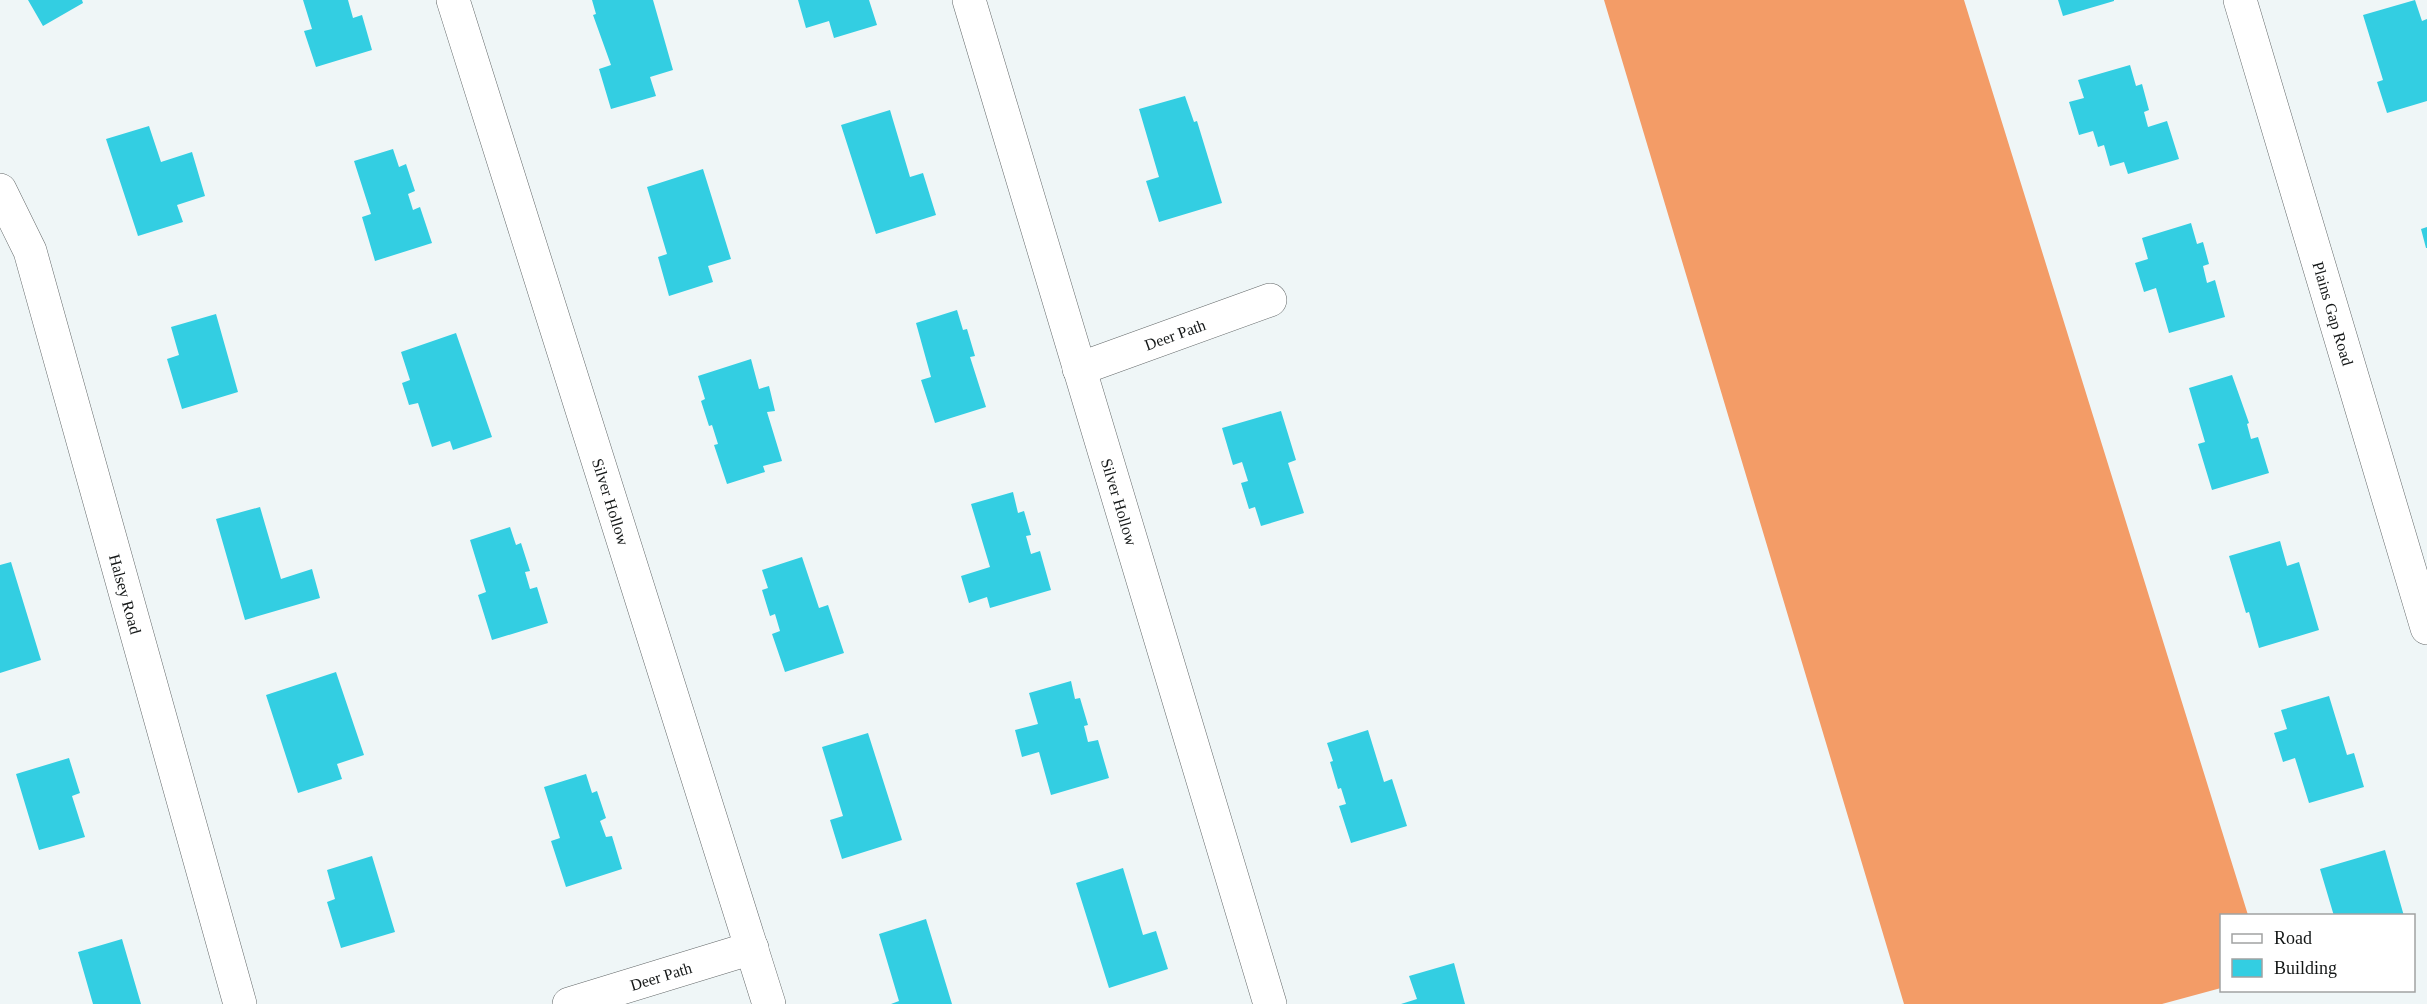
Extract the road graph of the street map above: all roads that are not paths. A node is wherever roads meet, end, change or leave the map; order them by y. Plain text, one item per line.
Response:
1 (453, 0) edge
2 (969, 0) edge
3 (2240, 0) edge
4 (0, 190) edge
5 (1270, 300) dead end
6 (1079, 369) junction
7 (2427, 628) edge
8 (752, 948) junction
9 (240, 1004) edge
10 (569, 1004) edge
11 (769, 1004) edge
12 (1270, 1004) edge

1 - 8 street, Silver Hollow
2 - 6 street, Silver Hollow
3 - 7 street, Plains Gap Road
4 - 9 street, Halsey Road
5 - 6 street, Deer Path
6 - 12 street, Silver Hollow
8 - 10 street, Deer Path
8 - 11 street, Silver Hollow

